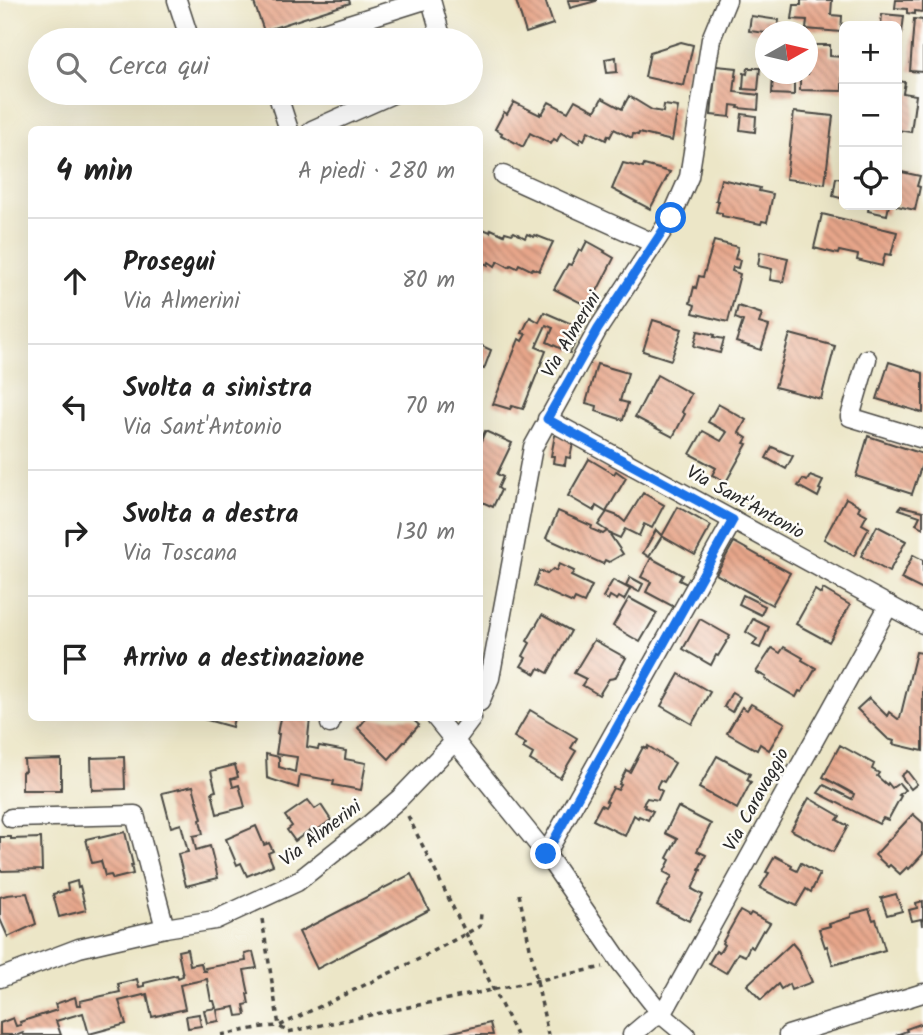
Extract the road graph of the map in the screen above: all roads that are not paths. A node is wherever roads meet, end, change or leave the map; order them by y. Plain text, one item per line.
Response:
1 (177, 0) edge
2 (425, 0) edge
3 (431, 0) edge
4 (727, 0) edge
5 (186, 28) edge
6 (336, 28) edge
7 (439, 28) edge
8 (281, 105) edge
9 (368, 105) edge
10 (288, 126) edge
11 (321, 126) edge
12 (503, 175) dead end
13 (653, 243) junction
14 (867, 359) dead end
15 (547, 419) junction
16 (923, 439) edge
17 (733, 520) junction
18 (889, 606) junction
19 (923, 624) edge
20 (483, 694) edge
21 (438, 721) edge
22 (470, 721) edge
23 (454, 741) junction
24 (11, 818) dead end
25 (546, 854) junction
26 (165, 928) junction
27 (0, 978) edge
28 (923, 993) edge
29 (662, 1015) junction
30 (825, 1030) edge
31 (632, 1035) edge
32 (686, 1035) edge
33 (788, 1035) edge

1 - 5 street
2 - 6 street
3 - 7 street
4 - 13 street, Via Almerini
8 - 10 street
9 - 11 street
12 - 13 street
13 - 15 street, Via Almerini
14 - 16 street
15 - 17 street, Via Sant'Antonio
15 - 20 street, Via Almerini
17 - 18 street, Via Sant'Antonio
17 - 25 street
18 - 19 street, Via Sant'Antonio
18 - 29 street, Via Caravaggio
21 - 23 street
22 - 23 street, Via Almerini
23 - 25 street
23 - 26 street, Via Almerini
24 - 26 street
25 - 29 street
26 - 27 street, Via Almerini
28 - 30 street
29 - 31 street
29 - 32 street
30 - 33 street

